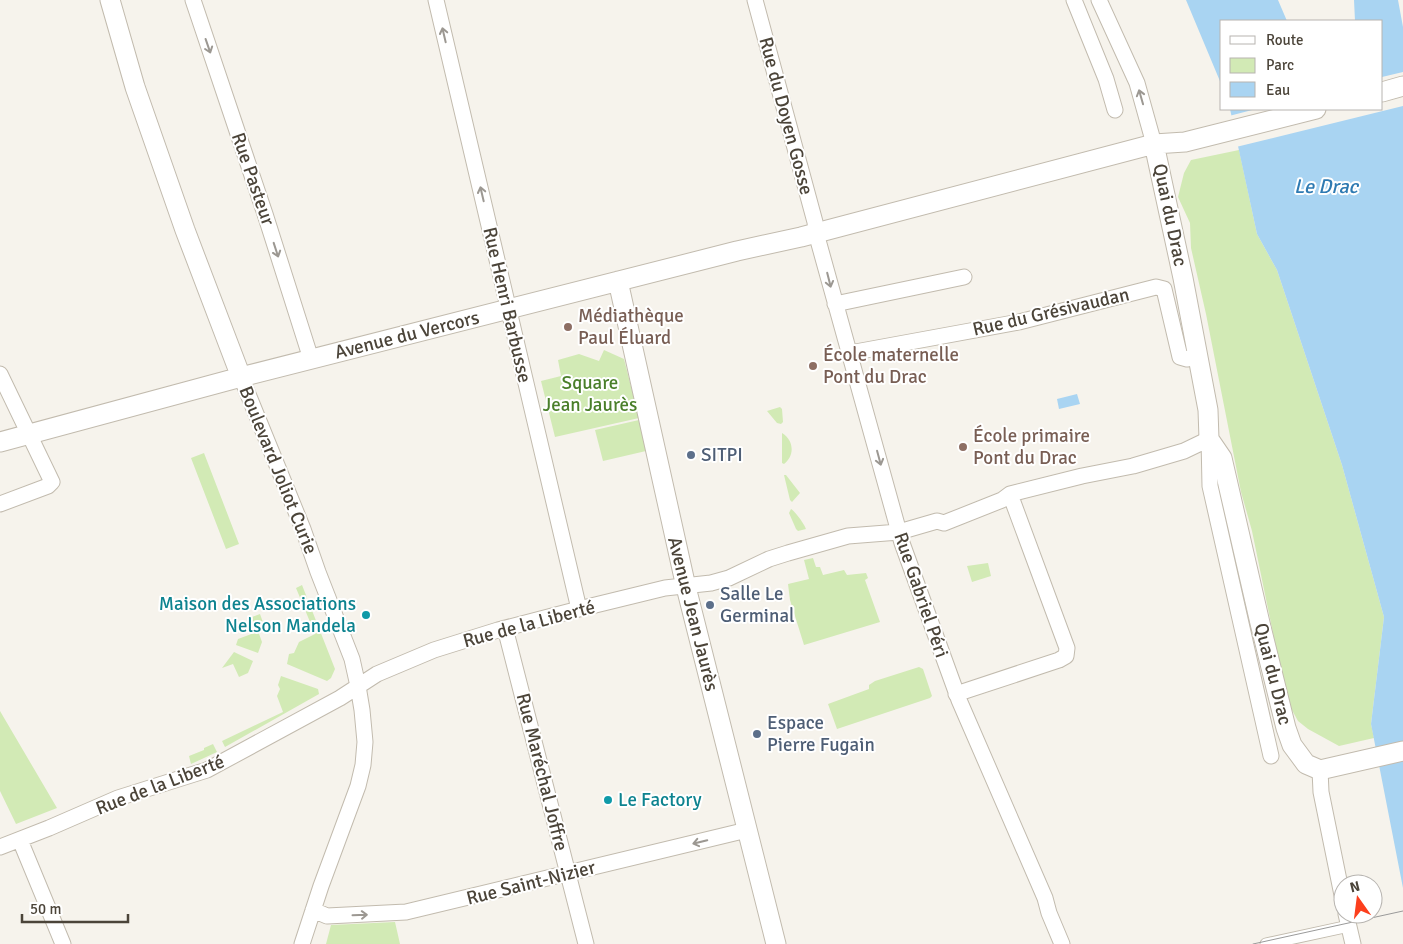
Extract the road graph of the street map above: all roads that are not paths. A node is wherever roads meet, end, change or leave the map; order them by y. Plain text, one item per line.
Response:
1 (110, 0) edge
2 (192, 0) edge
3 (436, 0) edge
4 (755, 0) edge
5 (1074, 0) edge
6 (1099, 0) edge
7 (1403, 86) edge
8 (1383, 92) edge
9 (1115, 110) dead end
10 (1312, 110) edge
11 (1154, 144) junction
12 (816, 233) junction
13 (964, 277) dead end
14 (618, 282) junction
15 (835, 304) junction
16 (508, 309) junction
17 (850, 353) junction
18 (1198, 356) junction
19 (311, 359) junction
20 (0, 374) edge
21 (241, 377) junction
22 (29, 433) junction
23 (1209, 440) junction
24 (0, 442) edge
25 (1010, 494) junction
26 (0, 504) edge
27 (899, 532) junction
28 (686, 587) junction
29 (579, 609) junction
30 (505, 628) junction
31 (358, 686) junction
32 (956, 694) junction
33 (1403, 751) edge
34 (1271, 756) dead end
35 (1320, 770) junction
36 (747, 830) junction
37 (20, 840) junction
38 (0, 847) edge
39 (568, 874) junction
40 (1338, 874) edge
41 (313, 910) junction
42 (1334, 924) edge
43 (1348, 924) edge
44 (64, 944) edge
45 (302, 944) edge
46 (586, 944) edge
47 (776, 944) edge
48 (1062, 944) edge
49 (1266, 944) edge
50 (1353, 944) edge

1 - 21 street, Boulevard Joliot Curie
2 -> 19 street, Rue Pasteur
16 -> 3 street, Rue Henri Barbusse
4 - 12 street, Rue du Doyen Gosse
5 - 9 street
11 -> 6 street, Quai du Drac
7 - 8 street
10 - 11 street, Avenue du Vercors
11 - 12 street, Avenue du Vercors
11 - 18 street, Quai du Drac
12 - 14 street, Avenue du Vercors
12 -> 15 street, Rue Gabriel Péri
13 - 15 street
14 - 16 street, Avenue du Vercors
14 - 28 street, Avenue Jean Jaurès
15 - 17 street, Rue Gabriel Péri
16 - 19 street, Avenue du Vercors
16 - 29 street, Rue Henri Barbusse
17 - 18 street, Rue du Grésivaudan
17 -> 27 street, Rue Gabriel Péri
18 - 23 street, Quai du Drac
19 - 21 street, Avenue du Vercors
20 - 22 street
21 - 22 street, Avenue du Vercors
21 - 31 street, Boulevard Joliot Curie
22 - 24 street, Avenue du Vercors
22 - 26 street
23 - 25 street, Rue de la Liberté
23 - 34 street, Quai du Drac
23 - 35 street, Quai du Drac
25 - 27 street, Rue de la Liberté
25 - 32 street
27 - 28 street, Rue de la Liberté
27 - 32 street, Rue Gabriel Péri
28 - 29 street, Rue de la Liberté
28 - 36 street, Avenue Jean Jaurès
29 - 30 street, Rue de la Liberté
30 - 31 street, Rue de la Liberté
30 - 39 street, Rue Maréchal Joffre
31 - 37 street, Rue de la Liberté
31 - 41 street, Boulevard Joliot Curie
32 - 48 street, Rue Gabriel Péri
33 - 35 street
35 - 40 street
36 -> 39 street, Rue Saint-Nizier
36 - 47 street, Avenue Jean Jaurès
37 - 38 street, Rue de la Liberté
37 - 44 street
41 -> 39 street, Rue Saint-Nizier
39 - 46 street, Rue Maréchal Joffre
41 - 45 street, Boulevard Joliot Curie
42 - 49 street
43 - 50 street

